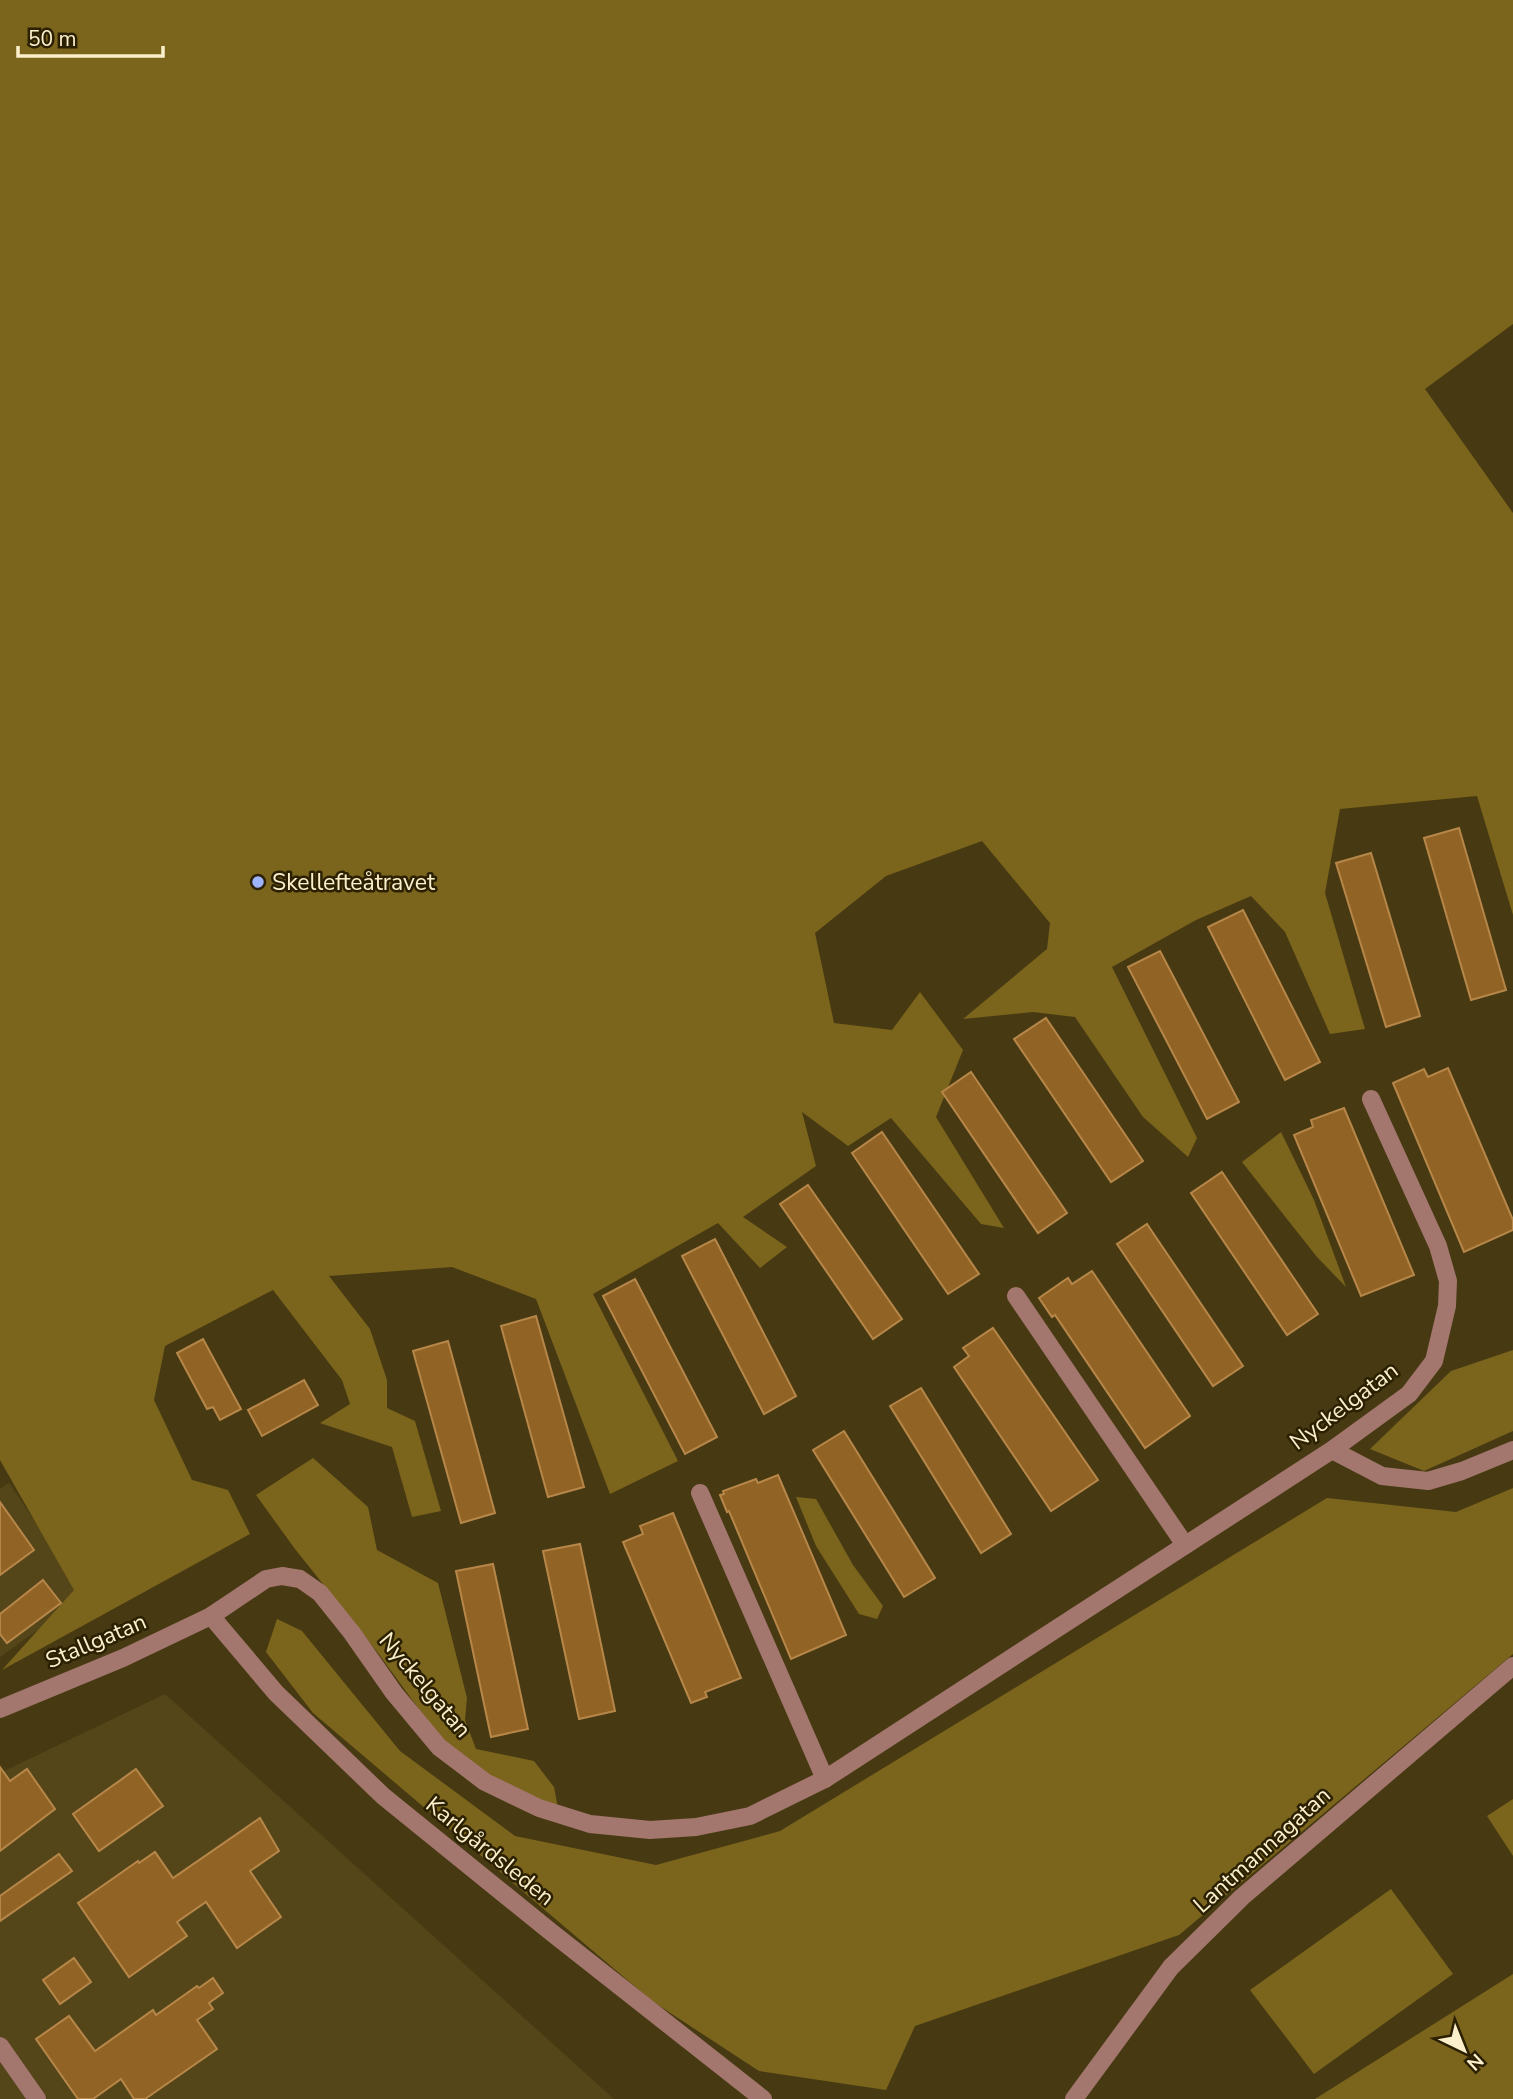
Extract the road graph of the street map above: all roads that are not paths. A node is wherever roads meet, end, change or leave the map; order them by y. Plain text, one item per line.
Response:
1 (1371, 1099) dead end
2 (1016, 1296) dead end
3 (1332, 1450) junction
4 (1513, 1450) edge
5 (700, 1493) dead end
6 (1185, 1545) junction
7 (211, 1616) junction
8 (1513, 1666) edge
9 (0, 1709) edge
10 (825, 1779) junction
11 (0, 2046) edge
12 (37, 2099) edge
13 (763, 2099) edge
14 (1074, 2099) edge

1 - 3 street, Nyckelgatan
2 - 6 street
3 - 4 street
3 - 6 street, Nyckelgatan
5 - 10 street
6 - 10 street, Nyckelgatan
7 - 9 street, Stallgatan
7 - 10 street, Nyckelgatan
7 - 13 street, Karlgårdsleden
8 - 14 street, Lantmannagatan
11 - 12 street

